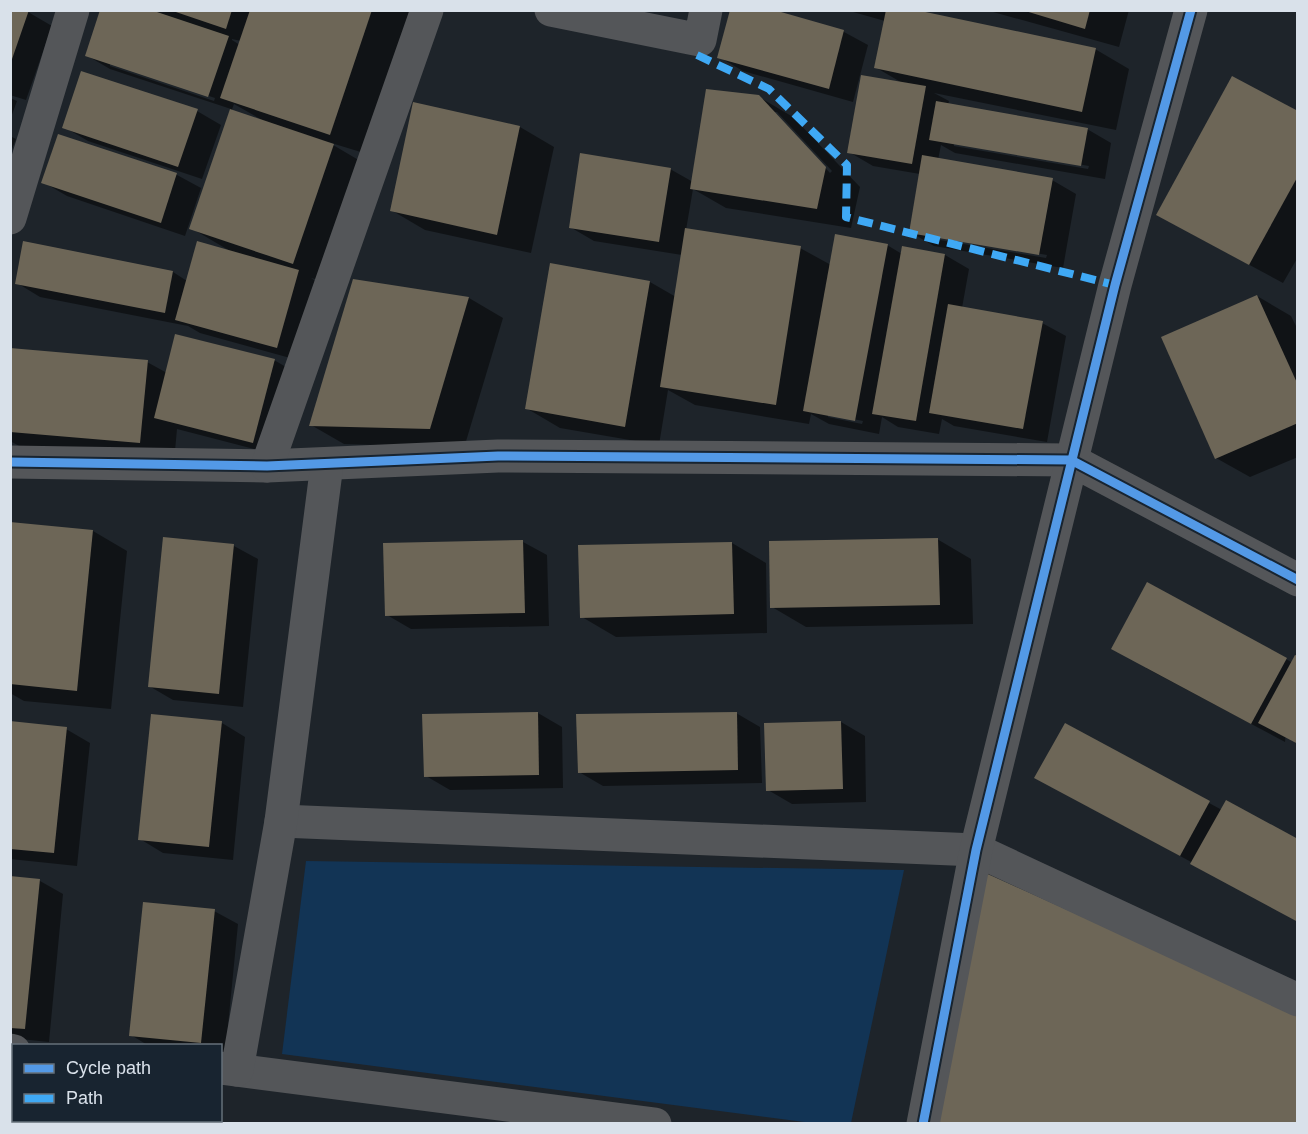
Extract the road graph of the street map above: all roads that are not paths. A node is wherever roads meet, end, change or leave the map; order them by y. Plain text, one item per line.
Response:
1 (73, 10) edge
2 (427, 10) edge
3 (551, 10) edge
4 (706, 10) edge
5 (1191, 10) edge
6 (10, 218) edge
7 (1071, 460) junction
8 (10, 462) edge
9 (327, 464) junction
10 (267, 466) junction
11 (1298, 580) edge
12 (281, 821) junction
13 (976, 850) junction
14 (1298, 1000) edge
15 (229, 1069) edge
16 (655, 1124) edge
17 (923, 1124) edge

1 - 6 street
2 - 10 street
3 - 4 street
5 - 7 street
7 - 9 street
7 - 11 street
7 - 13 street
8 - 10 street
9 - 10 street
9 - 12 street
12 - 13 street
12 - 15 street
13 - 14 street
13 - 17 street
15 - 16 street

